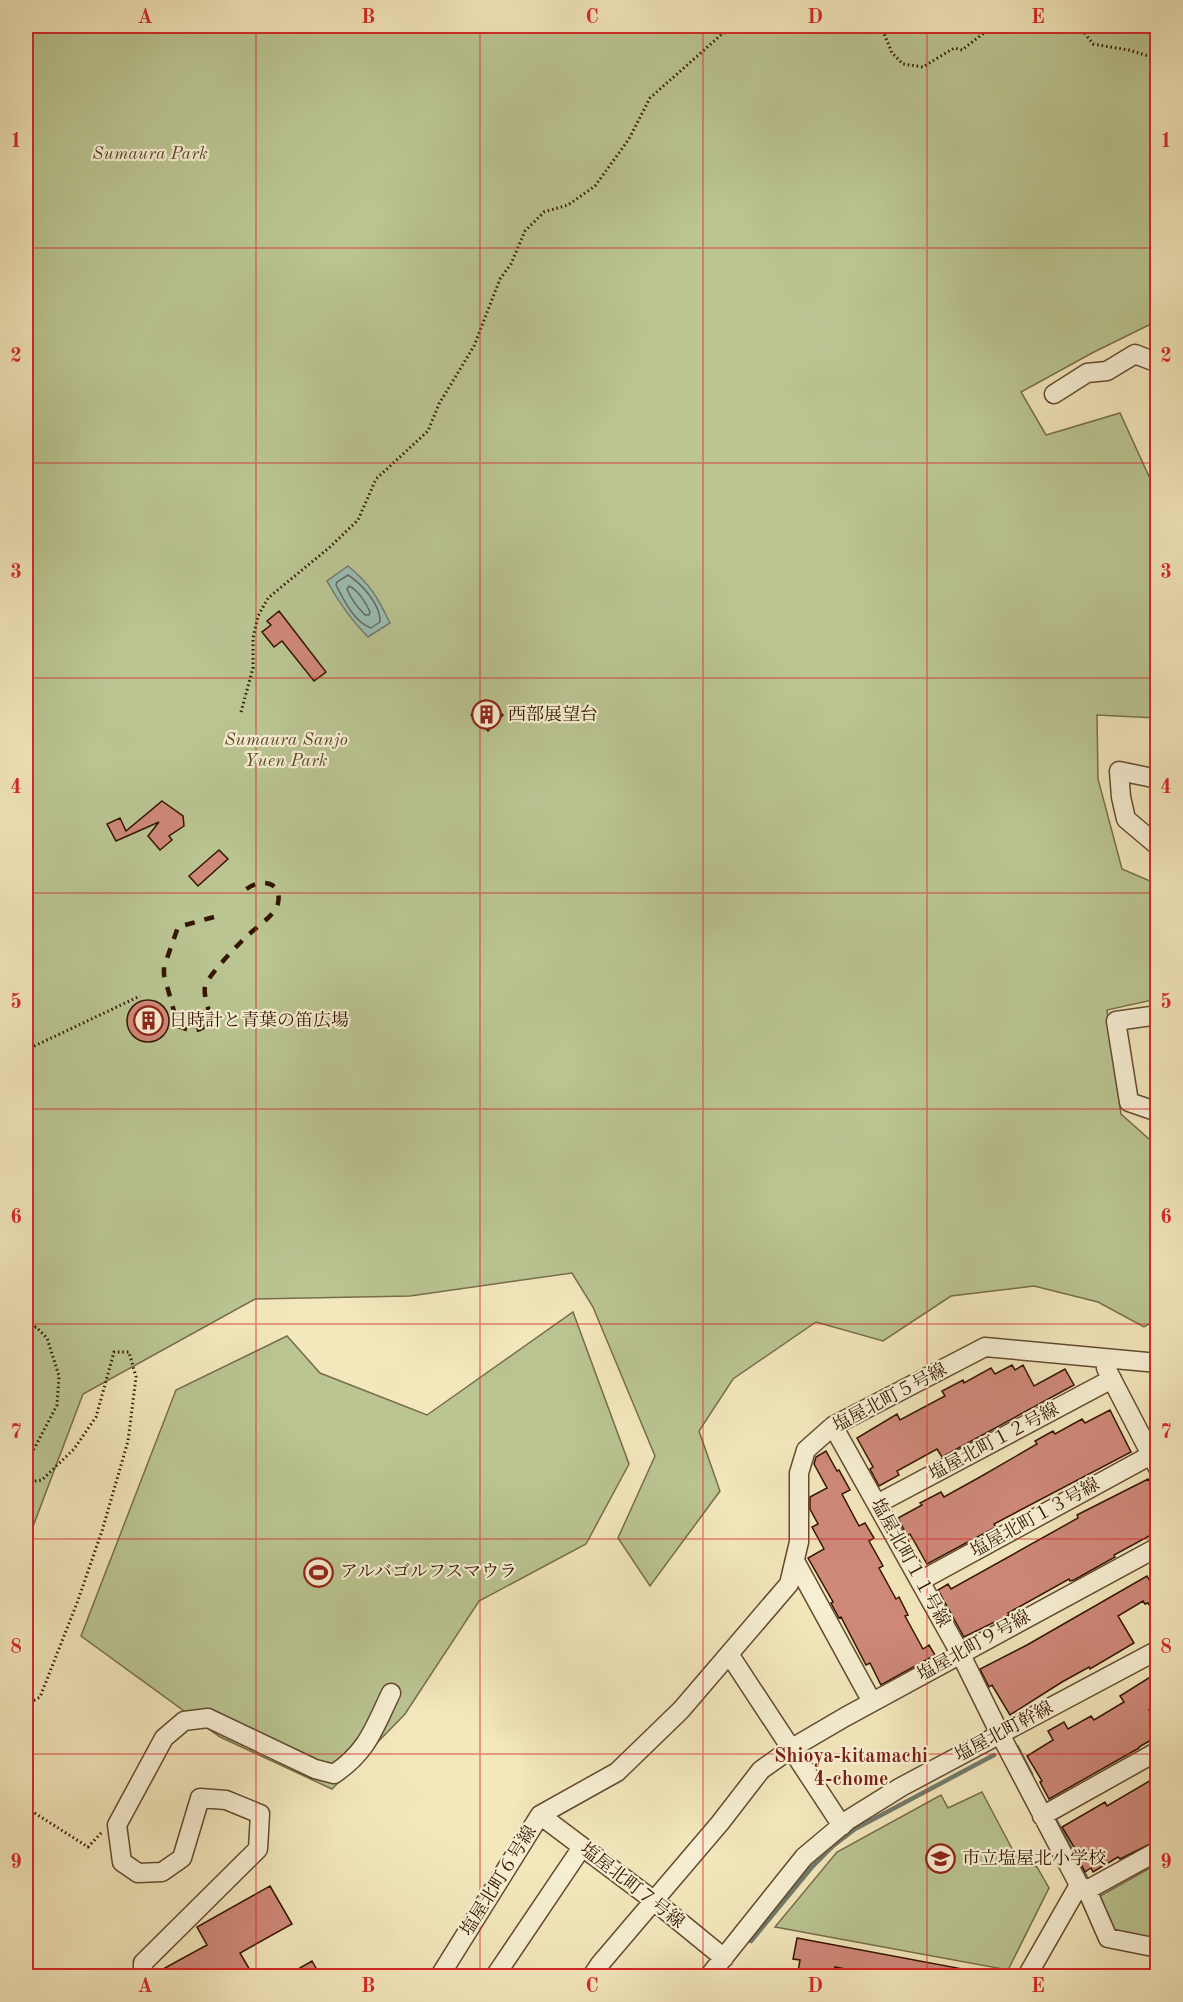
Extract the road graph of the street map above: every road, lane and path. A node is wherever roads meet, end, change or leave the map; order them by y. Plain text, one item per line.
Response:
1 (742, 26) edge
2 (881, 26) edge
3 (993, 26) edge
4 (1079, 26) edge
5 (1158, 59) edge
6 (1158, 363) edge
7 (1054, 394) dead end
8 (241, 712) dead end
9 (1158, 779) edge
10 (1158, 846) edge
11 (140, 996) dead end
12 (1158, 1015) edge
13 (26, 1050) edge
14 (1158, 1112) edge
15 (26, 1330) edge
16 (1101, 1359) junction
17 (1158, 1363) edge
18 (1112, 1379) junction
19 (833, 1426) junction
20 (1154, 1461) edge
21 (26, 1462) edge
22 (26, 1476) edge
23 (877, 1504) junction
24 (1158, 1547) edge
25 (795, 1561) junction
26 (920, 1581) junction
27 (1158, 1650) edge
28 (960, 1653) junction
29 (729, 1654) junction
30 (391, 1693) dead end
31 (872, 1702) junction
32 (26, 1705) edge
33 (1000, 1734) junction
34 (792, 1748) junction
35 (1158, 1751) edge
36 (26, 1813) edge
37 (540, 1815) junction
38 (1042, 1816) junction
39 (117, 1825) junction
40 (842, 1826) junction
41 (582, 1847) junction
42 (1158, 1851) edge
43 (1083, 1888) junction
44 (653, 1900) junction
45 (1158, 1948) edge
46 (724, 1958) junction
47 (143, 1977) edge
48 (444, 1977) edge
49 (495, 1977) edge
50 (592, 1977) edge
51 (709, 1977) edge
52 (1027, 1977) edge

1 - 8 path
2 - 3 path
4 - 5 path
6 - 7 street
9 - 10 street
11 - 13 path
12 - 14 street
15 - 21 path
16 - 17 street, 塩屋北町５号線
16 - 18 street
16 - 19 street, 塩屋北町５号線
18 - 20 street
18 - 23 street, 塩屋北町１２号線
19 - 23 street, 塩屋北町１１号線
19 - 25 street, 塩屋北町５号線
20 - 26 street, 塩屋北町１３号線
22 - 32 path
23 - 26 street, 塩屋北町１１号線
24 - 28 street, 塩屋北町９号線
25 - 29 street, 塩屋北町５号線
25 - 31 street
26 - 28 street, 塩屋北町１１号線
27 - 33 street, 塩屋北町幹線
28 - 31 street, 塩屋北町９号線
28 - 33 street, 塩屋北町１１号線
29 - 34 street
29 - 37 street, 塩屋北町６号線
30 - 39 street
31 - 34 street, 塩屋北町９号線
33 - 38 street, 塩屋北町１１号線
33 - 40 street, 塩屋北町幹線
34 - 40 street
34 - 44 street
35 - 38 street
36 - 39 path
37 - 41 street, 塩屋北町７号線
37 - 48 street, 塩屋北町６号線
38 - 43 street, 塩屋北町１１号線
39 - 47 street
40 - 46 street, 塩屋北町幹線
41 - 44 street, 塩屋北町７号線
41 - 49 street
42 - 43 street
43 - 45 street, 塩屋北町１１号線
43 - 52 street
44 - 46 street, 塩屋北町７号線
44 - 50 street
46 - 51 street, 塩屋北町幹線

